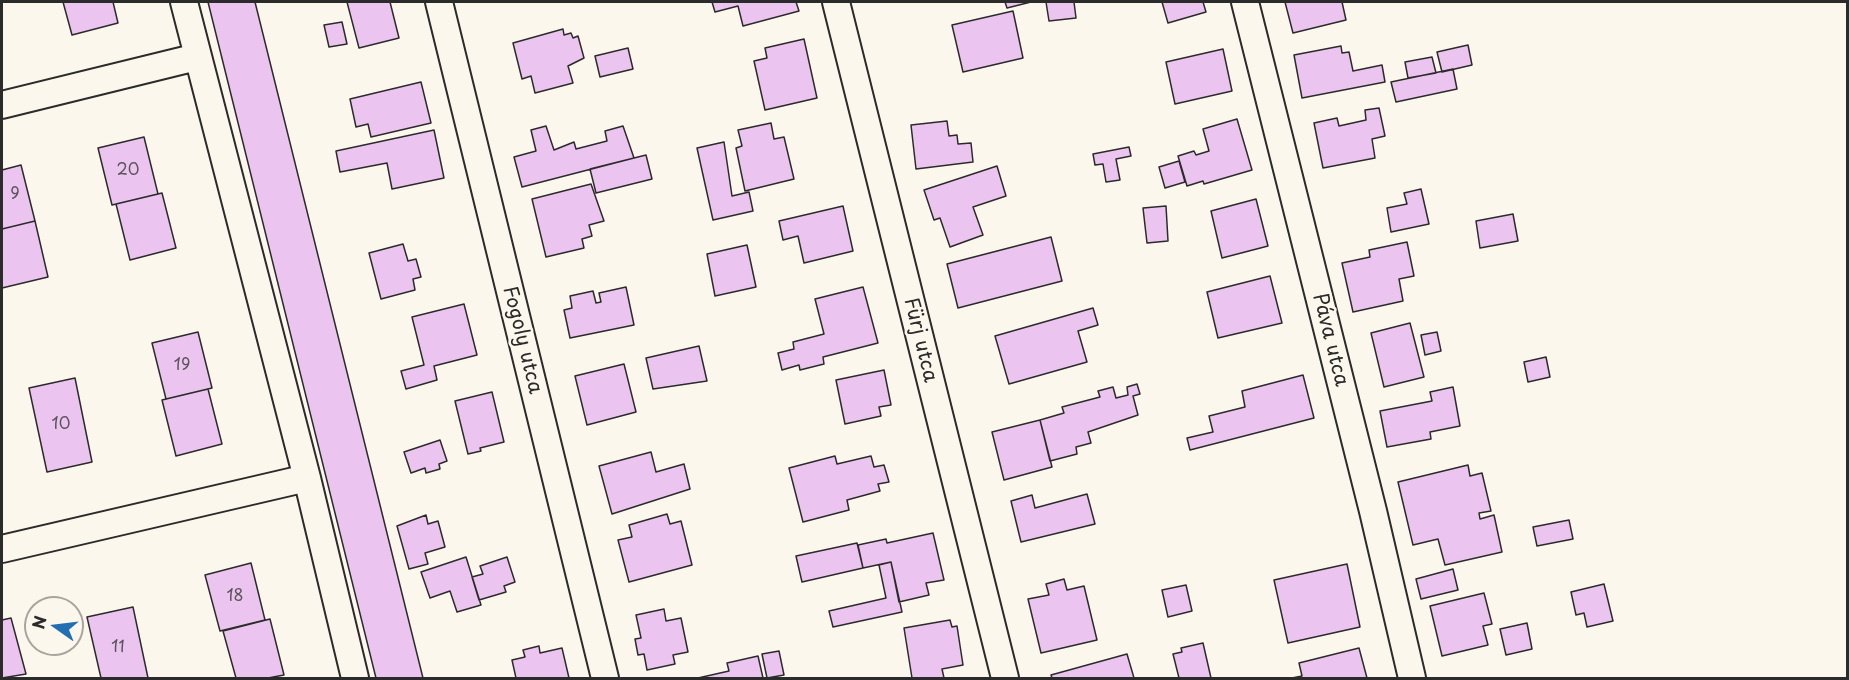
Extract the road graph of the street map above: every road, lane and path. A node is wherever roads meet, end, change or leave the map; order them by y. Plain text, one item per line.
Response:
1 (184, 2) edge
2 (439, 2) edge
3 (836, 2) edge
4 (1245, 2) edge
5 (197, 57) junction
6 (2, 105) edge
7 (307, 478) junction
8 (2, 549) edge
9 (355, 678) edge
10 (605, 678) edge
11 (1005, 678) edge
12 (1412, 678) edge

1 - 5 street
2 - 10 street, Fogoly utca
3 - 11 street, Fürj utca
4 - 12 street, Páva utca
5 - 6 street
5 - 7 street
7 - 8 street
7 - 9 street

